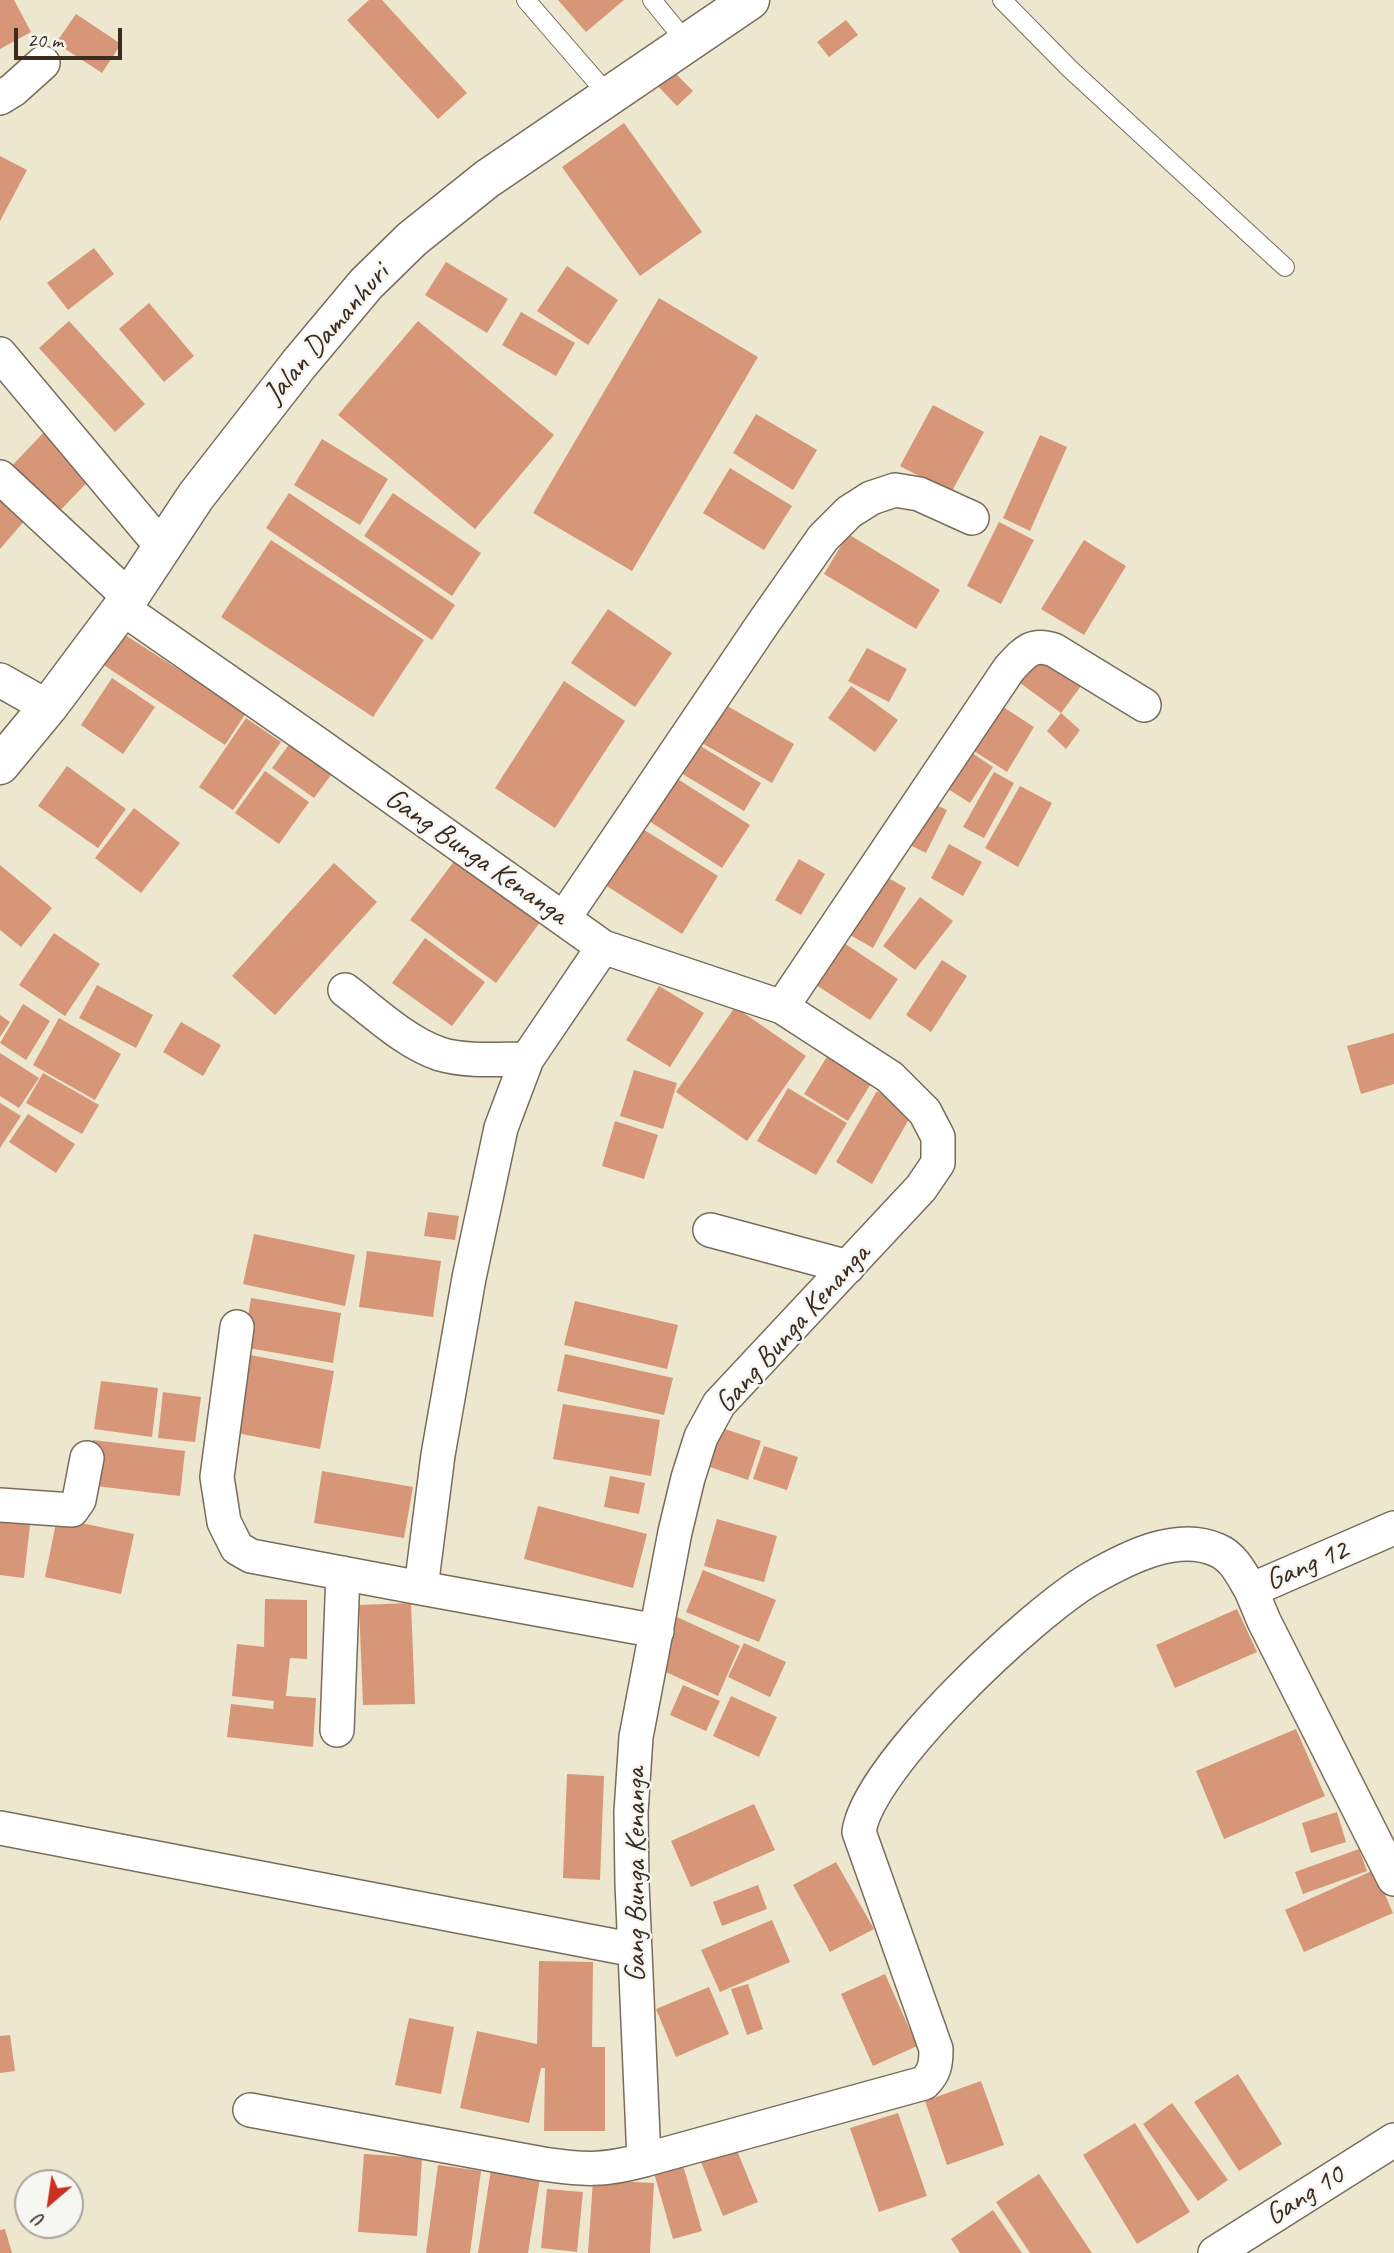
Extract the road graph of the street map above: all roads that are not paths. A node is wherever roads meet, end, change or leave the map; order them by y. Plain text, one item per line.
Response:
1 (526, 0) edge
2 (652, 0) edge
3 (750, 0) edge
4 (1002, 0) edge
5 (687, 43) junction
6 (43, 63) dead end
7 (609, 96) junction
8 (0, 97) edge
9 (1284, 267) dead end
10 (0, 354) edge
11 (0, 477) edge
12 (972, 518) dead end
13 (162, 547) junction
14 (126, 602) junction
15 (0, 680) edge
16 (1144, 705) dead end
17 (48, 707) junction
18 (0, 765) edge
19 (564, 918) junction
20 (603, 947) junction
21 (345, 990) dead end
22 (782, 1007) junction
23 (527, 1059) junction
24 (710, 1230) dead end
25 (848, 1267) junction
26 (237, 1327) dead end
27 (87, 1458) dead end
28 (0, 1505) edge
29 (1394, 1528) edge
30 (343, 1573) junction
31 (421, 1588) junction
32 (1251, 1590) junction
33 (657, 1631) junction
34 (337, 1730) dead end
35 (0, 1828) edge
36 (1394, 1880) edge
37 (635, 1950) junction
38 (250, 2110) dead end
39 (1394, 2140) edge
40 (644, 2160) junction
41 (1215, 2253) edge

1 - 7 lane
2 - 5 lane
3 - 5 street, Jalan Damanhuri
4 - 9 lane
5 - 7 street, Jalan Damanhuri
6 - 8 street
7 - 13 street, Jalan Damanhuri
10 - 13 street
11 - 14 street, Gang Bunga Kenanga
12 - 19 street
13 - 14 street, Jalan Damanhuri
14 - 17 street, Jalan Damanhuri
14 - 19 street, Gang Bunga Kenanga
15 - 17 street
16 - 22 street
17 - 18 street, Jalan Damanhuri
19 - 20 street, Gang Bunga Kenanga
20 - 22 street, Gang Bunga Kenanga
20 - 23 street
21 - 23 street
22 - 25 street, Gang Bunga Kenanga
23 - 31 street
24 - 25 street
25 - 33 street, Gang Bunga Kenanga
26 - 30 street
27 - 28 street
29 - 32 street, Gang 12
30 - 31 street
30 - 34 street
31 - 33 street
32 - 36 street, Gang 12
32 - 40 street
33 - 37 street, Gang Bunga Kenanga
35 - 37 street
37 - 40 street, Gang Bunga Kenanga
38 - 40 street
39 - 41 street, Gang 10

